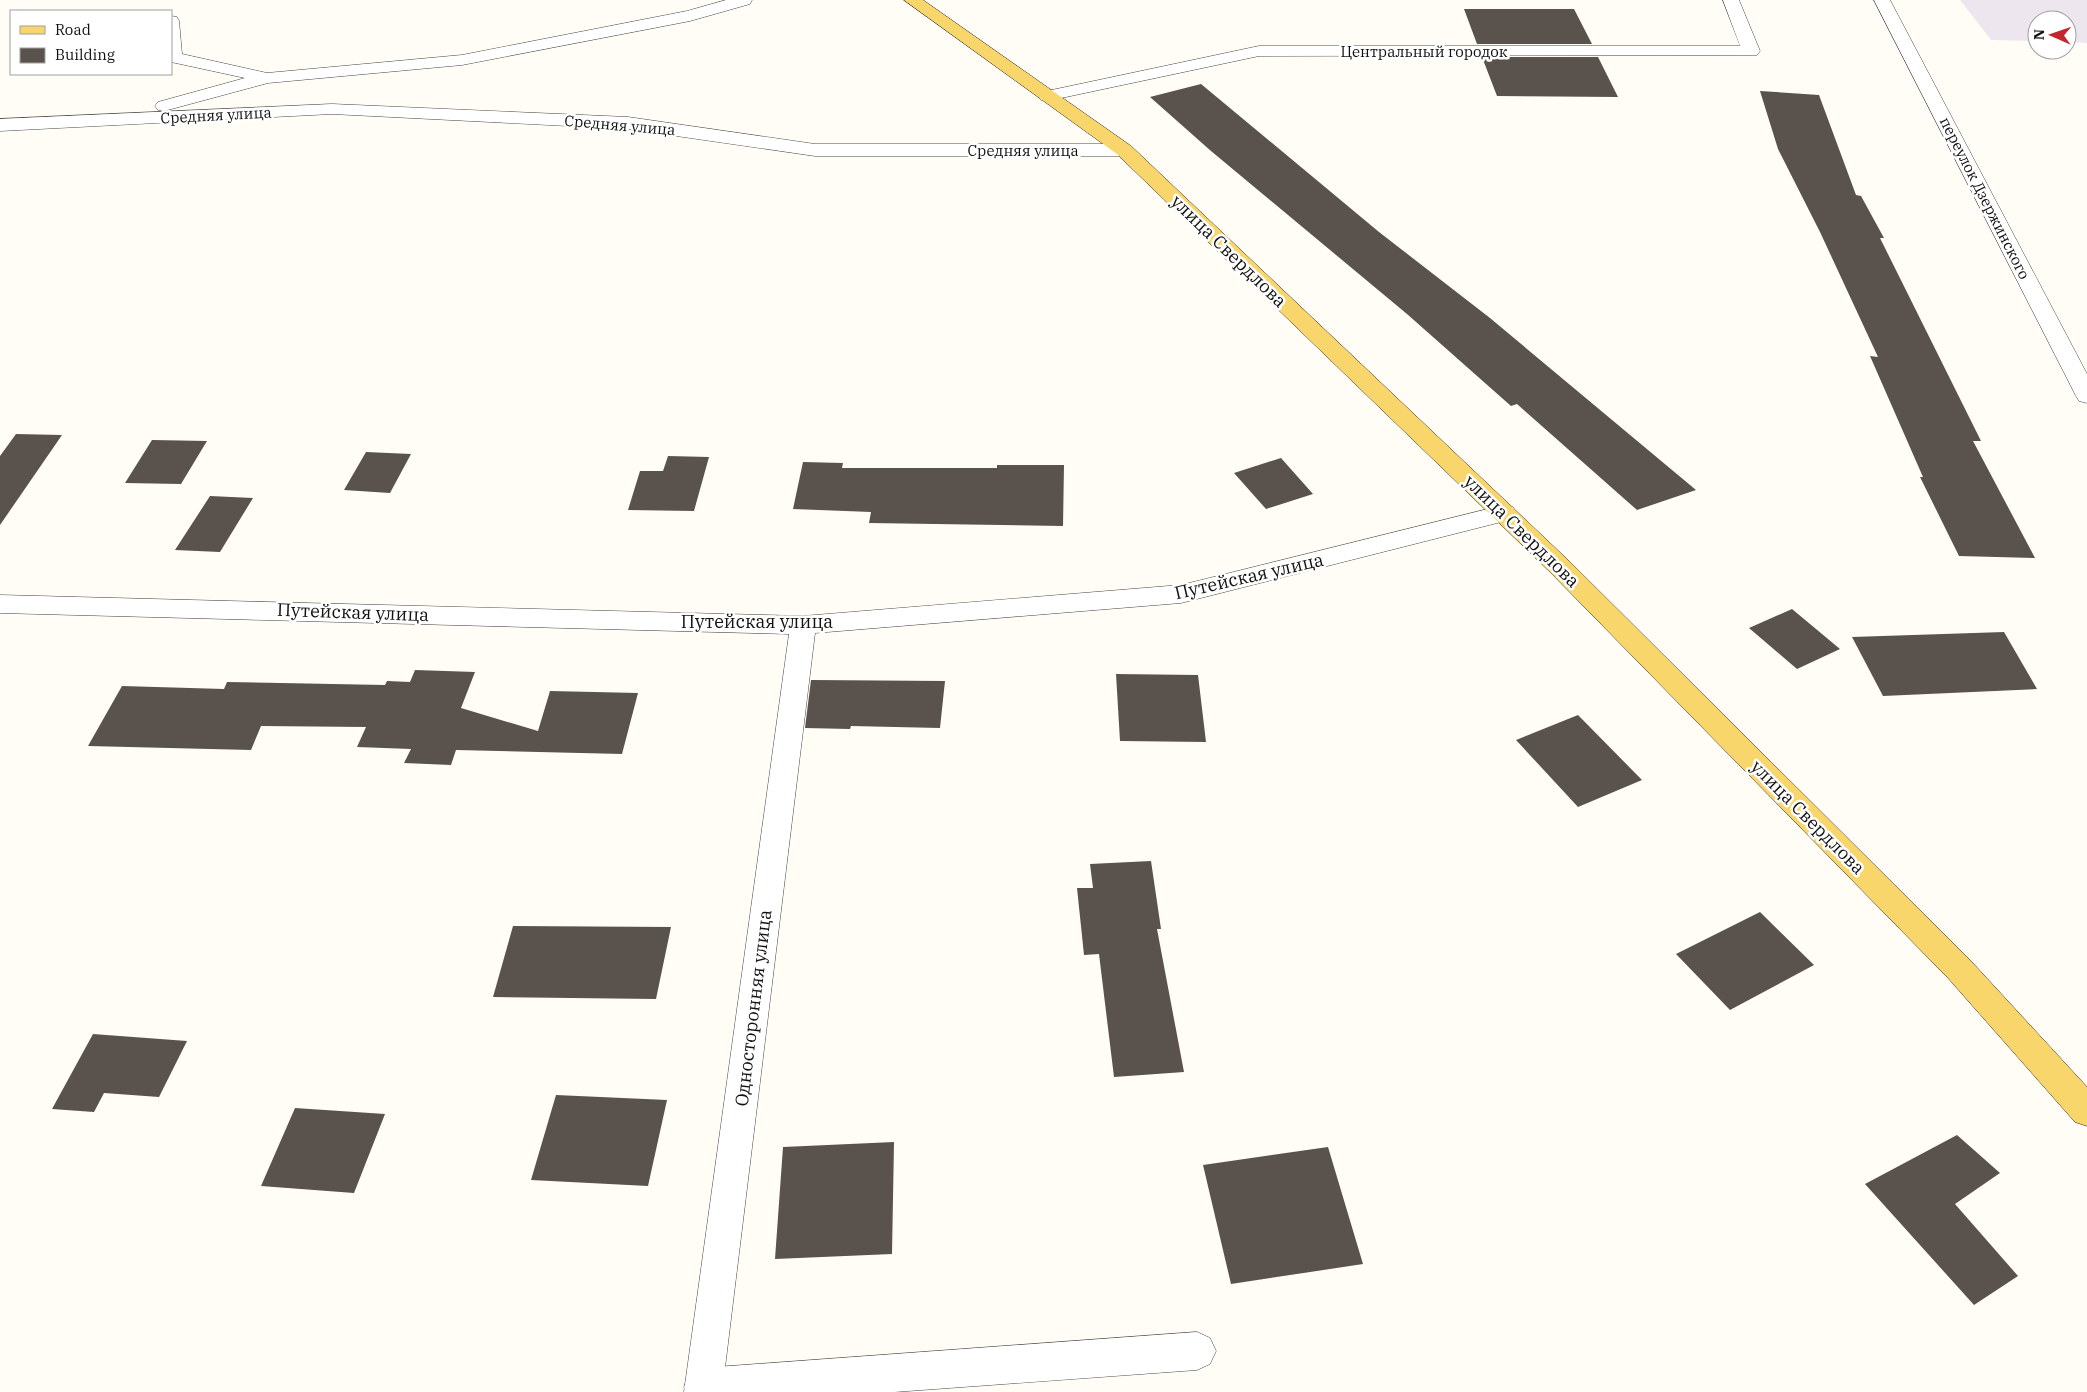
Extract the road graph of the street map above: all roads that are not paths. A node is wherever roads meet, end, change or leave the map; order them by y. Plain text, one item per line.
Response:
1 (744, 0) edge
2 (912, 0) edge
3 (1731, 0) edge
4 (1882, 0) edge
5 (172, 35) edge
6 (267, 78) junction
7 (1047, 96) junction
8 (115, 119) junction
9 (0, 125) edge
10 (1124, 150) junction
11 (2087, 396) edge
12 (1504, 513) junction
13 (0, 604) edge
14 (803, 625) junction
15 (2087, 1111) edge
16 (1197, 1351) dead end
17 (703, 1390) edge

1 - 6 street, Средняя улица
2 - 7 main road, улица Свердлова
3 - 7 street, Центральный городок
4 - 11 street, переулок Дзержинского
5 - 6 street
6 - 8 street, Средняя улица
7 - 10 main road, улица Свердлова
8 - 9 street, Средняя улица
8 - 10 street, Средняя улица
10 - 12 main road, улица Свердлова
12 - 14 street, Путейская улица
12 - 15 main road, улица Свердлова
13 - 14 street, Путейская улица
14 - 17 street, Односторонняя улица
16 - 17 street

